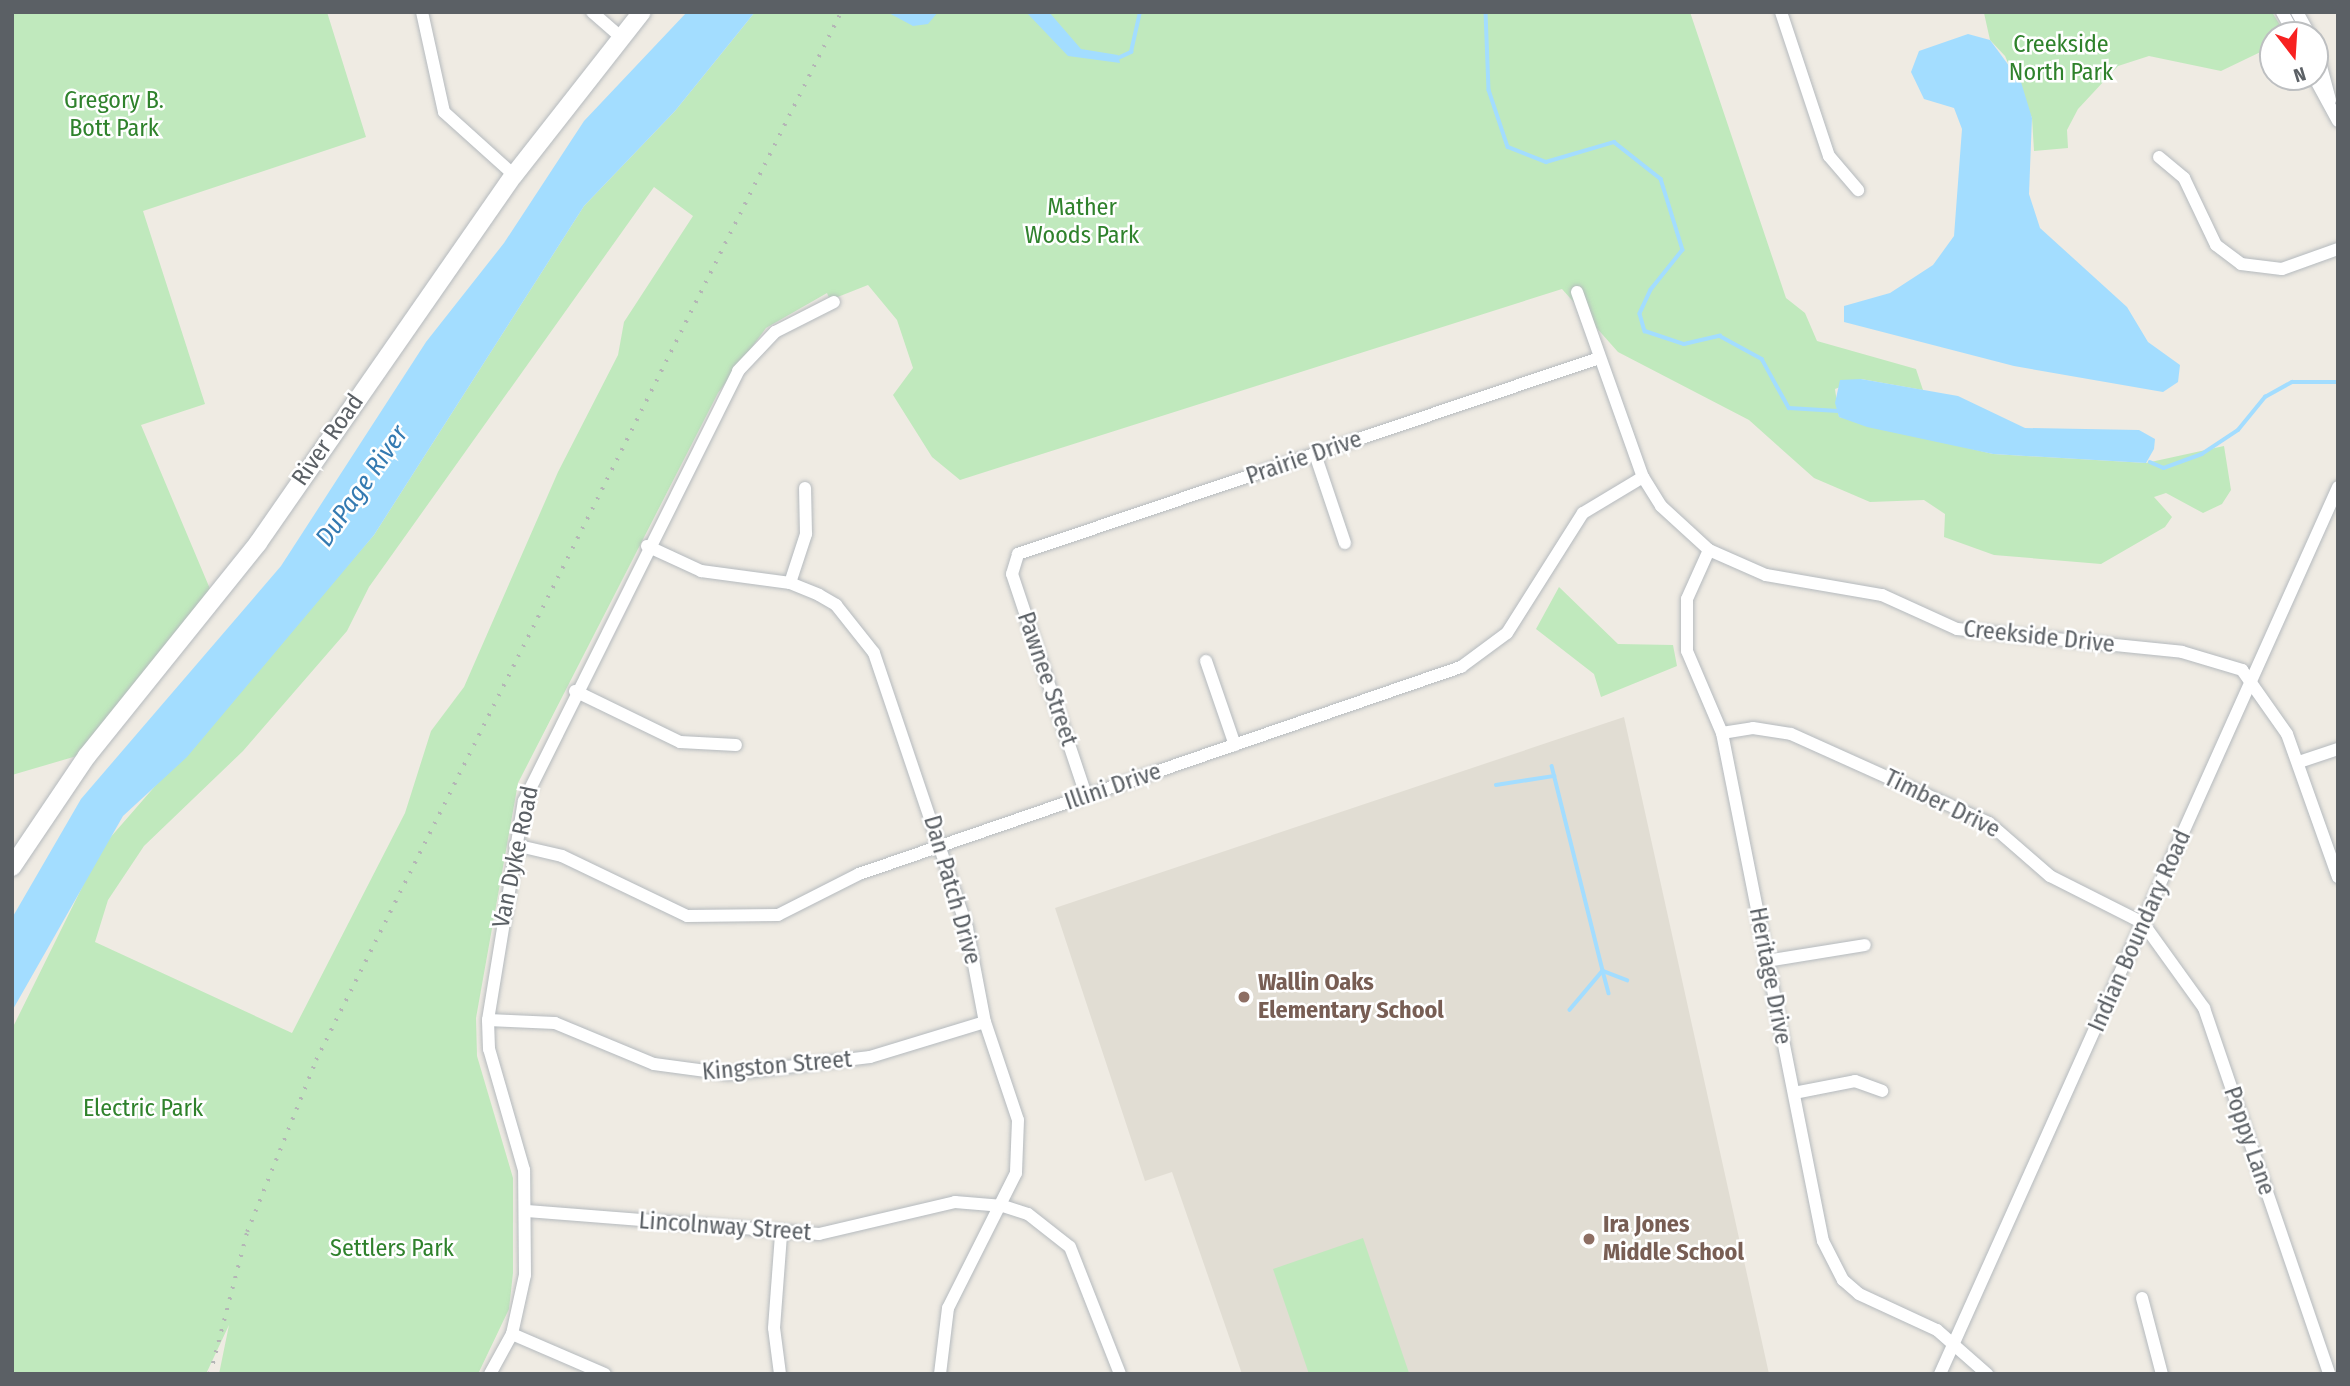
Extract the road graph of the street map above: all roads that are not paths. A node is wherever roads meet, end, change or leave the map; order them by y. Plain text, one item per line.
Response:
1 (422, 12) edge
2 (592, 12) edge
3 (642, 12) edge
4 (1781, 12) edge
5 (622, 38) junction
6 (2334, 98) edge
7 (2338, 121) edge
8 (2159, 158) dead end
9 (514, 175) junction
10 (1858, 190) dead end
11 (2338, 249) edge
12 (1577, 292) dead end
13 (834, 302) dead end
14 (1599, 358) junction
15 (1315, 454) junction
16 (1643, 477) junction
17 (2338, 487) edge
18 (805, 488) dead end
19 (1345, 543) dead end
20 (647, 546) junction
21 (1709, 551) junction
22 (1012, 562) joint
23 (790, 583) junction
24 (1206, 661) dead end
25 (2252, 680) junction
26 (575, 691) junction
27 (1722, 733) junction
28 (736, 745) dead end
29 (1235, 745) junction
30 (2338, 749) edge
31 (2299, 762) junction
32 (1086, 796) junction
33 (515, 845) junction
34 (941, 846) junction
35 (12, 867) edge
36 (2338, 877) edge
37 (2143, 923) junction
38 (1865, 944) dead end
39 (1766, 961) junction
40 (488, 1020) junction
41 (985, 1022) junction
42 (1882, 1091) dead end
43 (1794, 1093) junction
44 (1003, 1206) junction
45 (527, 1211) junction
46 (781, 1234) junction
47 (2142, 1298) dead end
48 (512, 1334) junction
49 (1954, 1343) junction
50 (490, 1374) edge
51 (606, 1374) edge
52 (780, 1374) edge
53 (940, 1374) edge
54 (1120, 1374) edge
55 (1940, 1374) edge
56 (1987, 1374) edge
57 (2162, 1374) edge
58 (2329, 1374) edge

1 - 9 street
2 - 5 street
3 - 5 street, River Road
4 - 10 street
5 - 9 street, River Road
6 - 7 street
8 - 11 street
9 - 35 street, River Road
12 - 14 street, Creekside Drive
13 - 20 street, Van Dyke Road
14 - 15 street, Prairie Drive
14 - 16 street, Creekside Drive
15 - 19 street
15 - 22 street, Prairie Drive
16 - 21 street, Creekside Drive
16 - 29 street, Illini Drive
17 - 25 street, Indian Boundary Road
18 - 23 street
20 - 23 street, Dan Patch Drive
20 - 26 street, Van Dyke Road
21 - 25 street, Creekside Drive
21 - 27 street, Heritage Drive
22 - 32 street, Pawnee Street
23 - 34 street, Dan Patch Drive
24 - 29 street
25 - 31 street
25 - 37 street, Indian Boundary Road
26 - 28 street
26 - 33 street, Van Dyke Road
27 - 37 street, Timber Drive
27 - 39 street, Heritage Drive
29 - 32 street, Illini Drive
30 - 31 street
31 - 36 street
32 - 34 street, Illini Drive
33 - 34 street, Illini Drive
33 - 40 street, Van Dyke Road
34 - 41 street, Dan Patch Drive
37 - 49 street, Indian Boundary Road
37 - 58 street, Poppy Lane
38 - 39 street
39 - 43 street, Heritage Drive
40 - 41 street, Kingston Street
40 - 45 street, Van Dyke Road
41 - 44 street, Dan Patch Drive
42 - 43 street
43 - 49 street, Heritage Drive
44 - 46 street, Lincolnway Street
44 - 53 street, Dan Patch Drive
44 - 54 street, Lincolnway Street
45 - 46 street, Lincolnway Street
45 - 48 street, Van Dyke Road
46 - 52 street
47 - 57 street
48 - 50 street, Van Dyke Road
48 - 51 street
49 - 55 street, Indian Boundary Road
49 - 56 street, Heritage Drive

